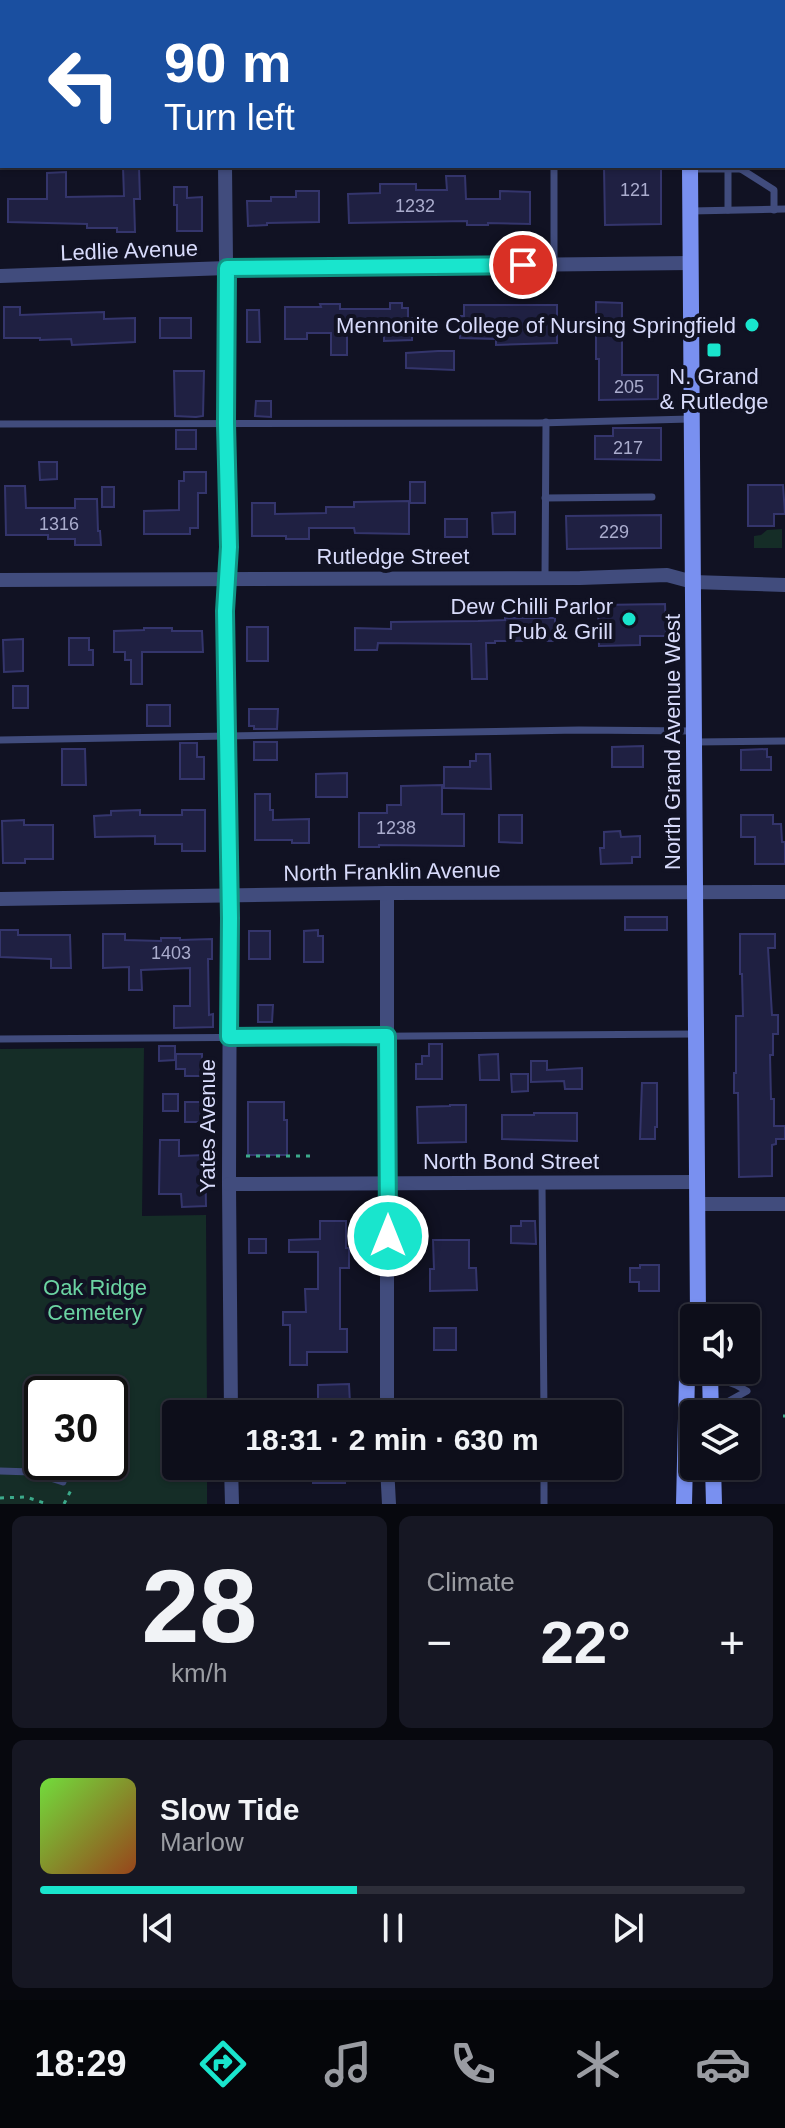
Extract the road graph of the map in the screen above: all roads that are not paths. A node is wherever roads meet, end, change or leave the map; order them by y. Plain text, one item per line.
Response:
1 (225, 168) edge
2 (554, 168) edge
3 (690, 168) edge
4 (709, 168) edge
5 (734, 168) edge
6 (742, 168) edge
7 (728, 169) junction
8 (785, 209) edge
9 (728, 210) junction
10 (774, 210) junction
11 (690, 211) junction
12 (691, 263) junction
13 (554, 265) junction
14 (227, 268) junction
15 (0, 276) edge
16 (692, 419) junction
17 (546, 422) junction
18 (226, 423) junction
19 (0, 424) edge
20 (652, 497) dead end
21 (545, 498) junction
22 (545, 578) junction
23 (228, 579) junction
24 (0, 580) edge
25 (693, 582) junction
26 (785, 585) edge
27 (227, 736) junction
28 (694, 737) junction
29 (0, 740) edge
30 (785, 741) edge
31 (695, 892) junction
32 (785, 892) edge
33 (387, 893) junction
34 (230, 895) junction
35 (0, 899) edge
36 (696, 1034) junction
37 (387, 1036) junction
38 (229, 1037) junction
39 (0, 1039) edge
40 (697, 1182) junction
41 (229, 1184) junction
42 (388, 1184) junction
43 (542, 1184) junction
44 (697, 1204) junction
45 (785, 1204) edge
46 (698, 1304) edge
47 (687, 1384) edge
48 (734, 1384) edge
49 (231, 1400) edge
50 (387, 1400) edge
51 (544, 1400) edge
52 (732, 1400) edge
53 (0, 1471) edge
54 (231, 1480) edge
55 (388, 1480) edge
56 (544, 1480) edge
57 (713, 1480) edge
58 (63, 1482) dead end
59 (232, 1504) edge
60 (389, 1504) edge
61 (544, 1504) edge
62 (684, 1504) edge
63 (714, 1504) edge

1 - 14 street, Yates Avenue
2 - 13 lane
3 - 11 main road, North Grand Avenue West
4 - 7 lane
5 - 7 lane
6 - 10 lane
7 - 9 lane
8 - 10 lane
9 - 10 lane
9 - 11 lane
11 - 12 main road, North Grand Avenue West
12 - 13 street, Ledlie Avenue
12 - 16 main road, North Grand Avenue West
13 - 14 street, Ledlie Avenue
14 - 15 street, Ledlie Avenue
14 - 18 street, Yates Avenue
16 - 17 lane
16 - 25 main road, North Grand Avenue West
17 - 18 lane
17 - 21 lane
18 - 19 lane
18 - 23 street, Yates Avenue
20 - 21 lane
21 - 22 lane
22 - 23 street, Rutledge Street
22 - 25 street, Rutledge Street
23 - 24 street, Rutledge Street
23 - 27 street, Yates Avenue
25 - 26 street, Rutledge Street
25 - 28 main road, North Grand Avenue West
27 - 28 lane
27 - 29 lane
27 - 34 street, Yates Avenue
28 - 30 lane
28 - 31 main road, North Grand Avenue West
31 - 32 street, North Franklin Avenue
31 - 33 street, North Franklin Avenue
31 - 36 main road, North Grand Avenue West
33 - 34 street, North Franklin Avenue
33 - 37 street
34 - 35 street, North Franklin Avenue
34 - 38 street, Yates Avenue
36 - 37 lane
36 - 40 main road, North Grand Avenue West
37 - 38 lane
37 - 42 street
38 - 39 lane
38 - 41 street, Yates Avenue
40 - 43 street, North Bond Street
40 - 44 main road, North Grand Avenue West
41 - 42 street, North Bond Street
41 - 49 street, Yates Avenue
42 - 43 street, North Bond Street
42 - 50 street
43 - 51 lane
44 - 45 street
44 - 46 main road, North Grand Avenue West
47 - 62 main road
48 - 52 lane
53 - 58 lane
54 - 59 street
55 - 60 street
56 - 61 lane
57 - 63 main road

